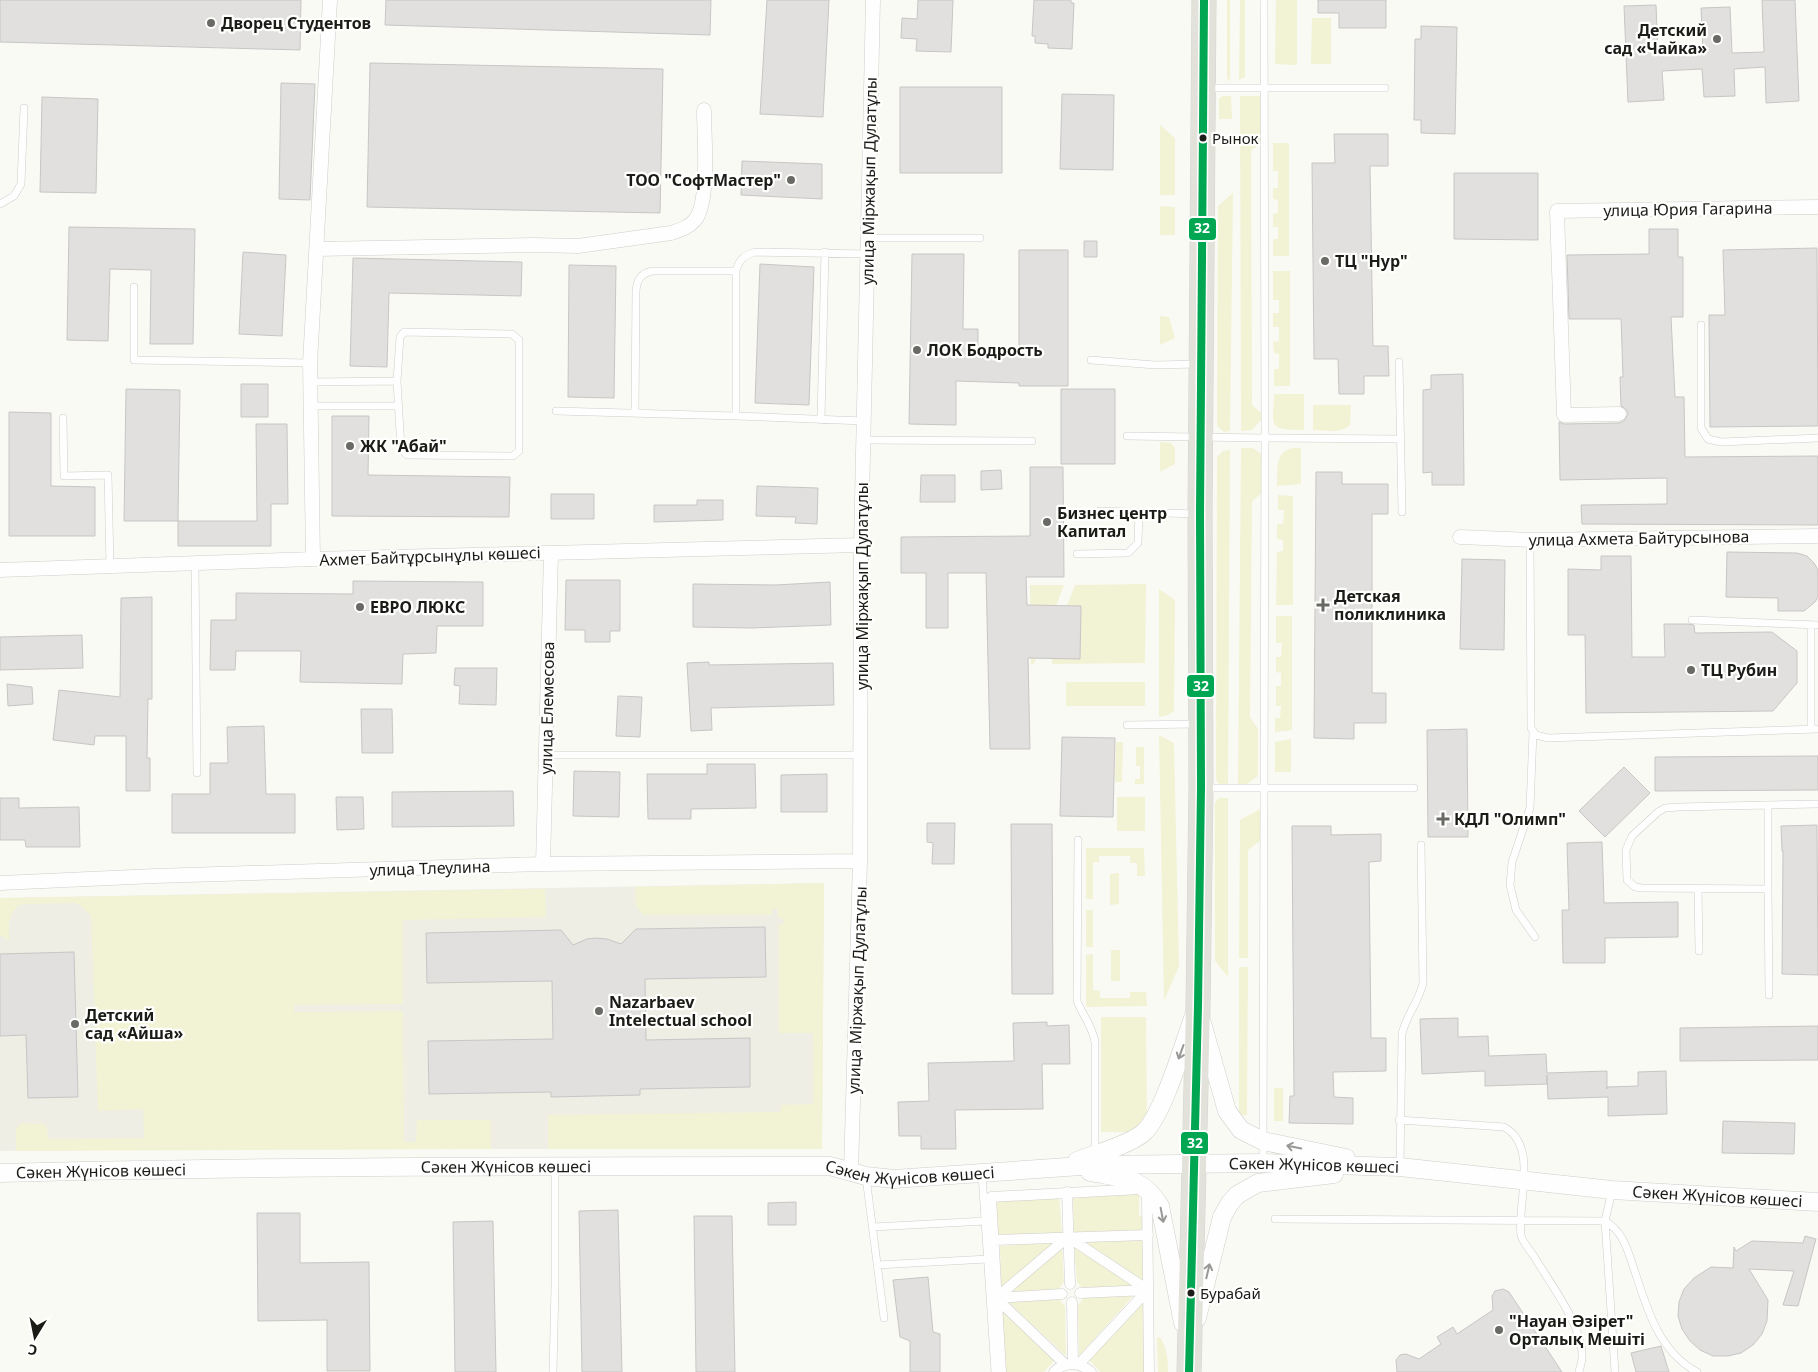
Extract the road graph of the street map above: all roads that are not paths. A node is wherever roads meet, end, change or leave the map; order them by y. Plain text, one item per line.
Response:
1 (330, 0) edge
2 (874, 0) edge
3 (1204, 0) edge
4 (1264, 0) edge
5 (1264, 87) junction
6 (1203, 88) junction
7 (1385, 88) dead end
8 (24, 108) dead end
9 (704, 110) dead end
10 (0, 204) edge
11 (1818, 207) edge
12 (867, 238) junction
13 (980, 238) dead end
14 (317, 249) junction
15 (824, 252) junction
16 (867, 254) junction
17 (736, 271) junction
18 (134, 288) dead end
19 (1701, 325) dead end
20 (1091, 360) dead end
21 (1399, 362) dead end
22 (310, 363) junction
23 (1201, 364) junction
24 (397, 381) junction
25 (311, 382) junction
26 (311, 406) junction
27 (398, 406) junction
28 (556, 411) dead end
29 (635, 414) junction
30 (1619, 414) dead end
31 (736, 416) junction
32 (63, 418) dead end
33 (822, 420) junction
34 (864, 421) junction
35 (1127, 436) dead end
36 (1201, 438) junction
37 (1265, 438) junction
38 (1818, 438) edge
39 (1400, 439) junction
40 (863, 440) junction
41 (1032, 442) dead end
42 (1100, 511) dead end
43 (1139, 512) junction
44 (1402, 512) dead end
45 (1200, 514) junction
46 (1818, 536) edge
47 (1460, 537) dead end
48 (1530, 540) junction
49 (861, 546) junction
50 (551, 553) junction
51 (1077, 554) dead end
52 (313, 559) junction
53 (195, 563) junction
54 (110, 566) junction
55 (0, 570) edge
56 (1692, 620) dead end
57 (1815, 625) edge
58 (1201, 724) junction
59 (1128, 725) dead end
60 (1814, 728) edge
61 (1533, 732) junction
62 (546, 755) junction
63 (860, 755) junction
64 (197, 774) dead end
65 (1201, 788) junction
66 (1264, 788) junction
67 (1414, 788) dead end
68 (1818, 804) edge
69 (1768, 805) junction
70 (1078, 840) dead end
71 (1421, 845) dead end
72 (860, 861) junction
73 (543, 864) junction
74 (0, 883) edge
75 (1698, 888) junction
76 (1768, 889) junction
77 (1535, 938) dead end
78 (1699, 951) dead end
79 (1770, 995) dead end
80 (1198, 1006) junction
81 (1399, 1120) junction
82 (1263, 1141) junction
83 (1095, 1159) junction
84 (1263, 1163) junction
85 (1194, 1164) junction
86 (555, 1166) junction
87 (1062, 1167) junction
88 (1397, 1167) junction
89 (0, 1173) edge
90 (859, 1174) junction
91 (982, 1174) junction
92 (1524, 1180) junction
93 (1612, 1190) junction
94 (1067, 1192) junction
95 (1147, 1193) junction
96 (1818, 1202) edge
97 (1275, 1219) dead end
98 (986, 1221) junction
99 (1522, 1221) junction
100 (1605, 1221) junction
101 (873, 1227) junction
102 (1148, 1235) junction
103 (1068, 1237) junction
104 (993, 1240) junction
105 (988, 1259) junction
106 (877, 1265) junction
107 (1070, 1284) junction
108 (1148, 1290) junction
109 (1080, 1293) junction
110 (1062, 1294) junction
111 (994, 1298) junction
112 (1072, 1302) junction
113 (884, 1318) dead end
114 (1189, 1362) edge
115 (1072, 1364) junction
116 (553, 1372) edge
117 (995, 1372) edge
118 (1001, 1372) edge
119 (1054, 1372) edge
120 (1091, 1372) edge
121 (1149, 1372) edge
122 (1579, 1372) edge
123 (1615, 1372) edge
124 (1697, 1372) edge

1 - 14 street
2 - 12 street, улица Міржақып Дулатұлы
3 - 6 highway
4 - 5 lane
5 - 6 lane
5 - 7 lane
5 - 37 lane
6 - 23 highway
8 - 10 lane
9 - 14 street
11 - 30 street, улица Юрия Гагарина
12 - 13 lane
12 - 16 street, улица Міржақып Дулатұлы
14 - 22 street
15 - 16 lane
15 - 17 lane
15 - 33 lane
16 - 34 street, улица Міржақып Дулатұлы
17 - 29 lane
17 - 31 lane
18 - 22 lane
19 - 38 lane
20 - 23 lane
21 - 39 lane
22 - 25 street
23 - 36 highway
24 - 25 lane
24 - 27 lane
24 - 27 lane
25 - 26 street
26 - 27 lane
26 - 52 street
28 - 29 lane
29 - 31 lane
31 - 33 lane
32 - 54 lane
33 - 34 lane
34 - 40 street, улица Міржақып Дулатұлы
35 - 36 lane
36 - 37 lane
36 - 45 highway
37 - 39 lane
37 - 66 lane
39 - 44 lane
40 - 41 lane
40 - 49 street, улица Міржақып Дулатұлы
42 - 43 lane
43 - 45 lane
43 - 51 lane
45 - 58 highway
46 - 48 street, улица Ахмета Байтурсынова
47 - 48 street, улица Ахмета Байтурсынова
48 - 61 lane
49 - 50 street, Ахмет Байтұрсынұлы көшесі
49 - 63 street, улица Міржақып Дулатұлы
50 - 52 street, Ахмет Байтұрсынұлы көшесі
50 - 62 street, улица Елемесова
52 - 53 street, Ахмет Байтұрсынұлы көшесі
53 - 54 street, Ахмет Байтұрсынұлы көшесі
53 - 64 lane
54 - 55 street, Ахмет Байтұрсынұлы көшесі
56 - 57 lane
57 - 60 lane
58 - 59 lane
58 - 65 highway
60 - 61 lane
61 - 77 lane
62 - 63 lane
62 - 73 street, улица Елемесова
63 - 72 street, улица Міржақып Дулатұлы
65 - 66 lane
65 - 80 highway
66 - 67 lane
66 - 82 lane
68 - 69 lane
69 - 75 lane
69 - 76 lane
70 - 83 lane
71 - 81 lane
72 - 73 street, улица Тлеулина
72 - 90 street, улица Міржақып Дулатұлы
73 - 74 street, улица Тлеулина
75 - 76 lane
75 - 78 lane
76 - 79 lane
80 - 82 street
80 -> 83 street
80 - 85 highway
81 - 88 lane
81 - 92 lane
82 - 84 lane
88 -> 82 street
83 - 85 street, Сәкен Жүнісов көшесі
83 - 87 street
84 - 85 street, Сәкен Жүнісов көшесі
84 - 88 street, Сәкен Жүнісов көшесі
85 - 114 highway
86 - 89 street, Сәкен Жүнісов көшесі
86 - 90 street, Сәкен Жүнісов көшесі
86 - 116 lane
87 - 91 street, Сәкен Жүнісов көшесі
87 - 95 street
88 - 92 street, Сәкен Жүнісов көшесі
114 -> 88 street
90 - 91 street, Сәкен Жүнісов көшесі
90 - 101 lane
91 - 98 lane
92 - 93 street, Сәкен Жүнісов көшесі
92 - 99 lane
93 - 96 street, Сәкен Жүнісов көшесі
93 - 100 lane
94 - 95 street
94 - 103 street
94 - 104 street
95 - 102 street
95 -> 114 street
97 - 99 lane
98 - 101 lane
98 - 105 lane
99 - 100 lane
99 - 122 lane
100 - 123 lane
100 - 124 lane
101 - 106 lane
102 - 103 street
102 - 108 street
103 - 104 street
103 - 107 street
103 - 108 street
103 - 111 street
104 - 111 street
105 - 106 lane
105 - 111 lane
106 - 113 lane
107 - 109 street
107 - 110 street
108 - 109 street
108 - 115 street
108 - 121 street
109 - 112 street
110 - 111 street
110 - 112 street
111 - 115 street
111 - 117 lane
111 - 118 street
112 - 115 street
115 - 119 street
115 - 120 street

